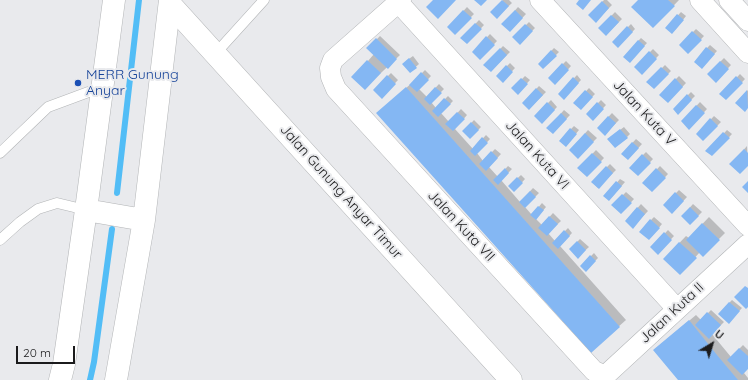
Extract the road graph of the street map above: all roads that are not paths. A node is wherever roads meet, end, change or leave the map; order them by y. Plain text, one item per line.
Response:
1 (114, 0) edge
2 (264, 0) edge
3 (540, 0) edge
4 (700, 0) edge
5 (729, 0) edge
6 (399, 1) edge
7 (170, 2) edge
8 (748, 21) edge
9 (216, 53) junction
10 (748, 53) edge
11 (102, 87) junction
12 (0, 153) edge
13 (86, 210) junction
14 (144, 220) junction
15 (748, 226) edge
16 (0, 240) edge
17 (748, 244) edge
18 (677, 309) junction
19 (594, 371) joint
20 (60, 380) edge
21 (116, 380) edge
22 (511, 380) edge

1 - 11 main road
2 - 9 lane
3 - 15 street, Jalan Kuta V
4 - 10 street
5 - 8 street
6 - 18 street, Jalan Kuta VI
6 - 19 street, Jalan Kuta VII
7 - 9 main road, Jalan Gunung Anyar Timur
7 - 14 main road
9 - 22 main road, Jalan Gunung Anyar Timur
11 - 12 lane
11 - 13 main road
13 - 14 main road
13 - 16 lane
13 - 20 main road
14 - 21 main road
17 - 18 street, Jalan Kuta II
18 - 19 street, Jalan Kuta II

